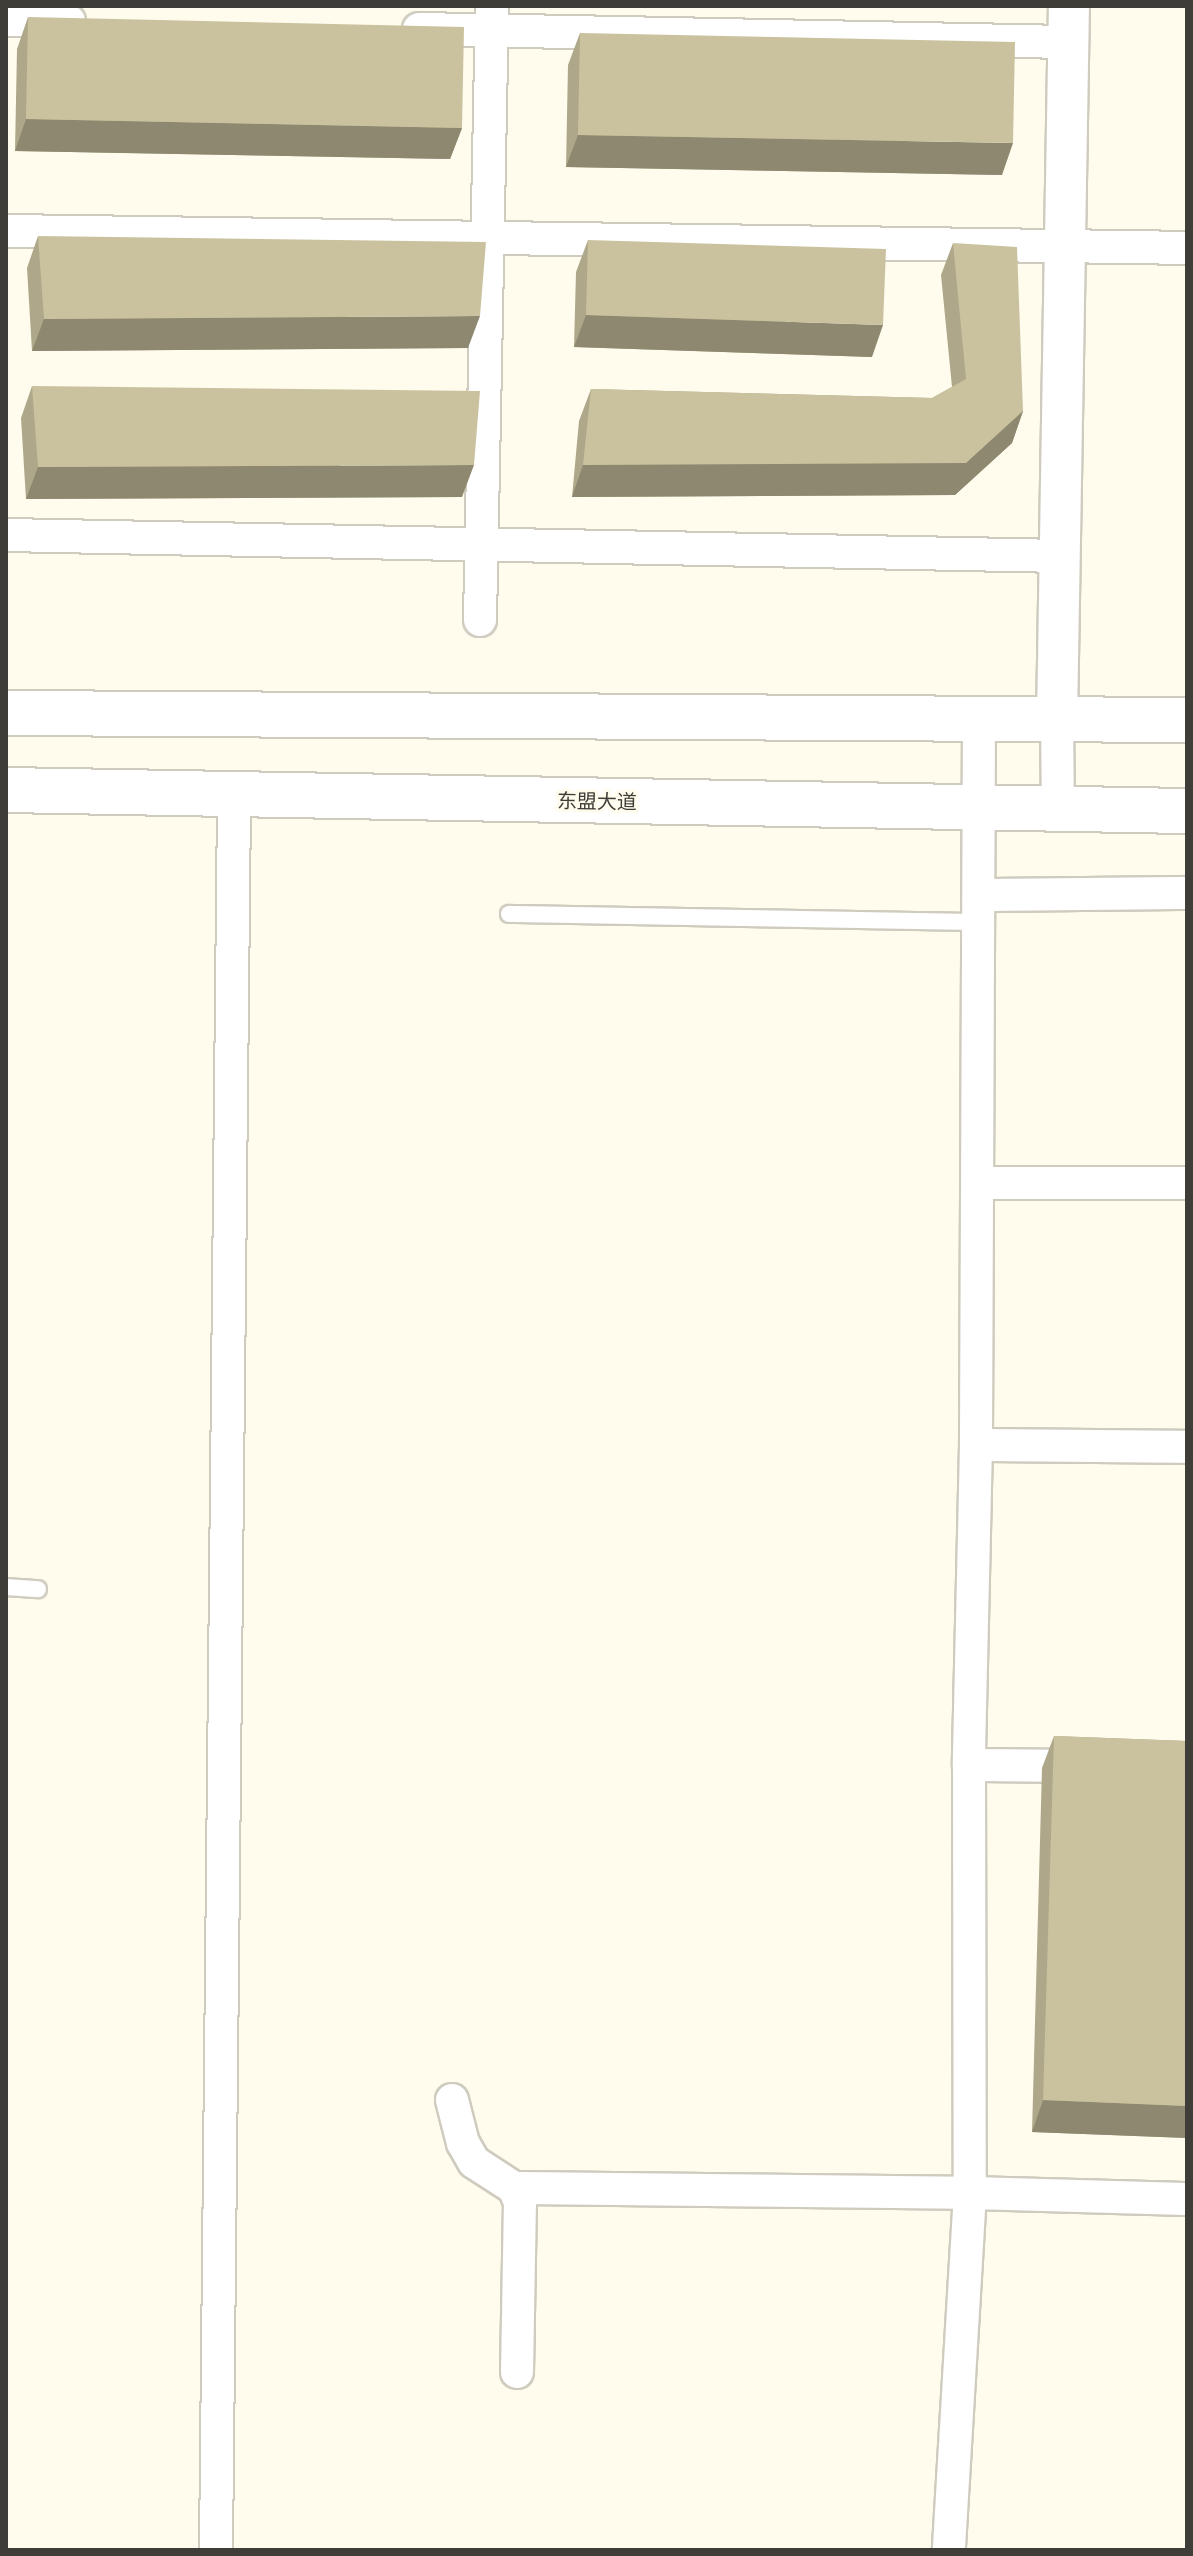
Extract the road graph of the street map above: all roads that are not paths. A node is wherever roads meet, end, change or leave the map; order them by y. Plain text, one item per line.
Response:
1 (492, 18) edge
2 (6, 20) edge
3 (100, 22) edge
4 (1068, 24) edge
5 (382, 28) edge
6 (6, 231) edge
7 (486, 239) junction
8 (1187, 248) edge
9 (1064, 249) junction
10 (6, 535) edge
11 (482, 544) junction
12 (1059, 556) junction
13 (480, 620) dead end
14 (6, 713) edge
15 (979, 719) junction
16 (1057, 719) junction
17 (1187, 720) edge
18 (6, 790) edge
19 (234, 794) junction
20 (978, 807) junction
21 (1058, 809) junction
22 (1187, 811) edge
23 (1187, 893) edge
24 (980, 909) junction
25 (509, 914) dead end
26 (978, 1183) junction
27 (1187, 1183) edge
28 (976, 1445) junction
29 (1187, 1447) edge
30 (6, 1587) edge
31 (38, 1589) dead end
32 (969, 1765) junction
33 (1125, 1766) edge
34 (452, 2100) dead end
35 (514, 2188) junction
36 (970, 2193) junction
37 (1187, 2199) edge
38 (517, 2372) dead end
39 (216, 2550) edge
40 (949, 2550) edge

1 - 4 street
1 - 5 street
1 - 7 street
2 - 3 street
4 - 9 street
6 - 7 street
7 - 9 street
7 - 11 street
8 - 9 street
9 - 12 street
10 - 11 street
11 - 12 street
11 - 13 street
12 - 16 street
14 - 15 main road
15 - 16 main road
15 - 20 street
16 - 17 main road
16 - 21 street
18 - 19 main road, 东盟大道
19 - 20 main road, 东盟大道
19 - 39 street
20 - 21 main road, 东盟大道
20 - 24 street
21 - 22 main road, 东盟大道
23 - 24 street
24 - 25 lane
24 - 26 street
26 - 27 street
26 - 28 street
28 - 29 street
28 - 32 street
30 - 31 lane
32 - 33 street
32 - 36 street
34 - 35 street
35 - 36 street
35 - 38 street
36 - 37 street
36 - 40 street

